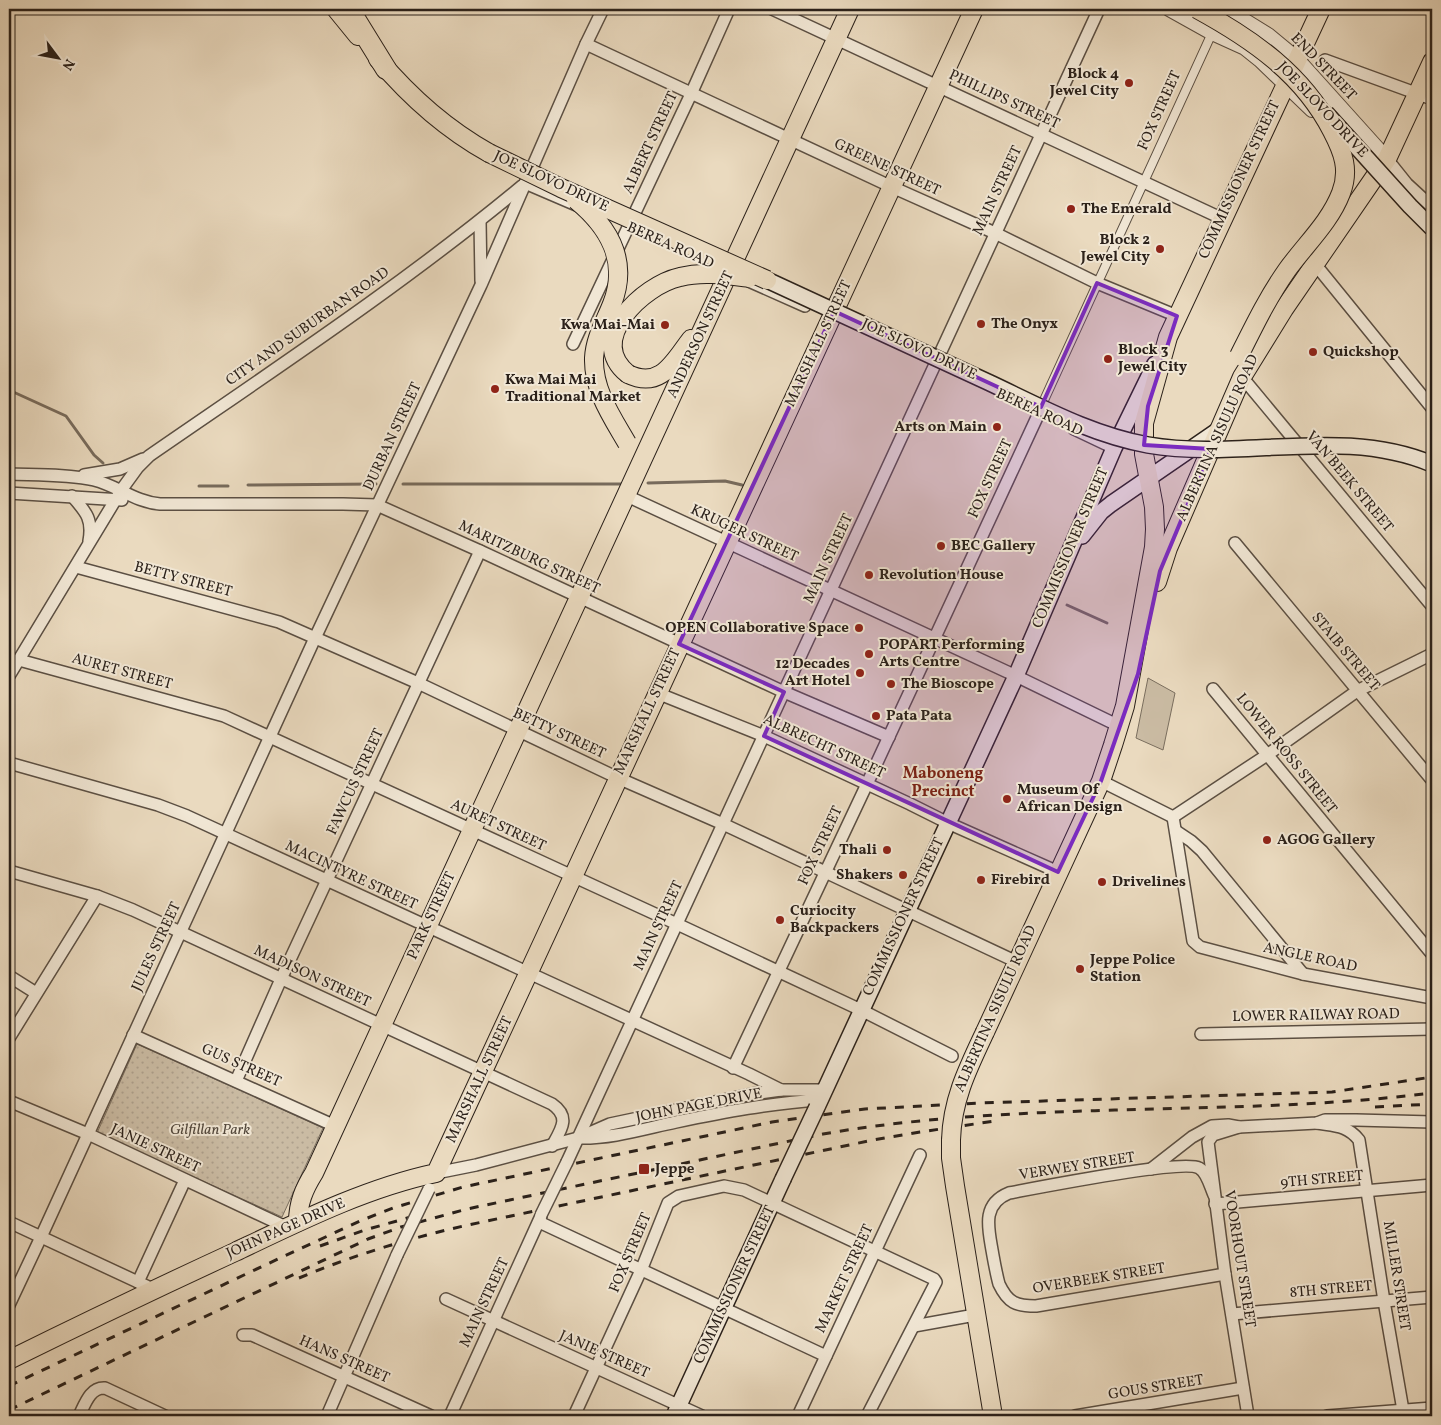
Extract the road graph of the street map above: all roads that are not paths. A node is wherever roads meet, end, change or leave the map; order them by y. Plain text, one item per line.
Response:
1 (336, 9) edge
2 (349, 9) edge
3 (603, 9) edge
4 (729, 9) edge
5 (772, 9) edge
6 (850, 9) edge
7 (974, 9) edge
8 (1099, 9) edge
9 (1169, 9) edge
10 (1197, 9) edge
11 (1220, 9) edge
12 (1226, 9) edge
13 (1321, 9) edge
14 (1212, 33) junction
15 (836, 40) junction
16 (586, 44) junction
17 (1297, 59) junction
18 (1325, 60) dead end
19 (1432, 62) edge
20 (386, 69) junction
21 (1292, 82) junction
22 (939, 86) junction
23 (691, 94) junction
24 (1425, 96) edge
25 (1041, 134) junction
26 (790, 140) junction
27 (1387, 159) junction
28 (1376, 175) junction
29 (1145, 181) junction
30 (525, 183) junction
31 (892, 187) junction
32 (561, 188) junction
33 (1432, 208) edge
34 (1223, 218) junction
35 (480, 221) junction
36 (628, 227) junction
37 (1432, 228) edge
38 (995, 233) junction
39 (1432, 238) edge
40 (1315, 264) junction
41 (730, 273) junction
42 (767, 280) junction
43 (1097, 283) junction
44 (481, 285) junction
45 (710, 314) junction
46 (1177, 316) junction
47 (831, 317) junction
48 (1168, 337) junction
49 (572, 344) dead end
50 (936, 364) junction
51 (1242, 377) junction
52 (1432, 408) edge
53 (1038, 413) junction
54 (1220, 429) junction
55 (1114, 448) junction
56 (149, 456) junction
57 (1432, 464) edge
58 (9, 474) edge
59 (67, 477) junction
60 (1149, 478) junction
61 (122, 489) junction
62 (9, 493) edge
63 (628, 493) junction
64 (72, 496) junction
65 (135, 498) junction
66 (115, 500) junction
67 (378, 505) junction
68 (728, 542) junction
69 (1235, 543) dead end
70 (88, 546) junction
71 (480, 551) junction
72 (1068, 556) junction
73 (76, 567) junction
74 (830, 591) junction
75 (580, 598) junction
76 (333, 602) joint
77 (1432, 606) edge
78 (316, 638) junction
79 (934, 638) junction
80 (679, 644) junction
81 (1432, 654) edge
82 (19, 660) junction
83 (550, 660) joint
84 (9, 676) edge
85 (1016, 676) junction
86 (418, 683) junction
87 (1213, 689) dead end
88 (1357, 691) junction
89 (784, 692) junction
90 (657, 693) junction
91 (1125, 706) junction
92 (1119, 726) junction
93 (517, 732) junction
94 (764, 736) junction
95 (271, 737) junction
96 (889, 737) junction
97 (1267, 755) junction
98 (9, 763) edge
99 (618, 778) junction
100 (1432, 780) edge
101 (1100, 781) junction
102 (867, 784) junction
103 (371, 785) junction
104 (1174, 817) junction
105 (948, 823) junction
106 (723, 824) junction
107 (472, 830) junction
108 (1176, 831) junction
109 (225, 835) junction
110 (9, 871) edge
111 (1058, 872) junction
112 (826, 873) junction
113 (573, 877) junction
114 (327, 880) junction
115 (97, 896) junction
116 (907, 911) junction
117 (677, 924) junction
118 (427, 927) junction
119 (180, 933) junction
120 (1432, 954) edge
121 (1017, 962) junction
122 (778, 971) junction
123 (529, 974) junction
124 (1303, 974) junction
125 (9, 976) edge
126 (281, 978) junction
127 (36, 993) junction
128 (1432, 998) edge
129 (861, 1010) junction
130 (632, 1020) junction
131 (381, 1026) junction
132 (1432, 1029) edge
133 (1201, 1034) dead end
134 (134, 1035) junction
135 (9, 1038) edge
136 (952, 1056) dead end
137 (733, 1068) junction
138 (483, 1072) junction
139 (236, 1081) junction
140 (781, 1090) junction
141 (821, 1099) junction
142 (9, 1101) edge
143 (1432, 1122) edge
144 (1318, 1123) junction
145 (335, 1126) junction
146 (1432, 1126) edge
147 (1239, 1127) junction
148 (88, 1134) junction
149 (1359, 1140) junction
150 (576, 1143) junction
151 (552, 1146) junction
152 (920, 1154) dead end
153 (1150, 1170) junction
154 (314, 1173) junction
155 (185, 1180) junction
156 (433, 1181) junction
157 (1432, 1185) edge
158 (1368, 1191) junction
159 (1009, 1193) joint
160 (1214, 1199) junction
161 (772, 1202) junction
162 (328, 1210) junction
163 (540, 1218) junction
164 (9, 1222) edge
165 (292, 1225) junction
166 (41, 1237) junction
167 (875, 1250) junction
168 (642, 1268) junction
169 (1225, 1274) junction
170 (138, 1282) junction
171 (155, 1290) junction
172 (1432, 1297) edge
173 (446, 1299) dead end
174 (1384, 1300) junction
175 (9, 1305) edge
176 (724, 1307) junction
177 (1232, 1314) junction
178 (975, 1315) junction
179 (494, 1321) junction
180 (914, 1326) junction
181 (243, 1335) dead end
182 (9, 1344) edge
183 (28, 1350) junction
184 (826, 1356) junction
185 (9, 1360) edge
186 (596, 1369) junction
187 (344, 1376) junction
188 (1243, 1388) junction
189 (1432, 1408) edge
190 (677, 1411) edge
191 (1403, 1413) edge
192 (79, 1416) edge
193 (165, 1416) edge
194 (327, 1416) edge
195 (431, 1416) edge
196 (450, 1416) edge
197 (574, 1416) edge
198 (702, 1416) edge
199 (798, 1416) edge
200 (867, 1416) edge
201 (993, 1416) edge
202 (1075, 1416) edge
203 (1248, 1416) edge
204 (1327, 1416) edge

1 - 20 main road, JOE SLOVO DRIVE
2 - 20 highway
3 - 16 street, DURBAN STREET
4 - 23 street, ALBERT STREET
5 - 15 street, PHILLIPS STREET
6 - 15 main road, ANDERSON STREET
7 - 22 main road, MARSHALL STREET
8 - 25 street, MAIN STREET
9 - 14 street
10 - 21 main road, JOE SLOVO DRIVE, bridge
11 - 14 street, FOX STREET
12 - 17 street, END STREET
13 - 17 main road, COMMISSIONER STREET
14 - 21 street
14 - 29 street, FOX STREET
15 - 22 street, PHILLIPS STREET
15 - 26 main road, ANDERSON STREET
16 - 23 street, GREENE STREET
16 - 30 street, DURBAN STREET
17 - 21 main road, COMMISSIONER STREET
17 - 27 street, END STREET
18 - 24 street, END STREET
19 - 24 main road, ALBERTINA SISULU ROAD
20 - 32 main road, JOE SLOVO DRIVE, bridge
21 - 28 street
21 - 34 main road, COMMISSIONER STREET
21 - 37 main road, JOE SLOVO DRIVE, bridge
21 - 51 main road, bridge
22 - 25 street, PHILLIPS STREET
22 - 31 main road, MARSHALL STREET
23 - 26 street, GREENE STREET
23 - 36 street, ALBERT STREET
24 - 27 main road, ALBERTINA SISULU ROAD
25 - 29 street, PHILLIPS STREET
25 - 38 street, MAIN STREET
26 - 31 street, GREENE STREET
26 - 41 main road, ANDERSON STREET
27 - 28 main road, ALBERTINA SISULU ROAD
27 - 33 street, JOE SLOVO DRIVE
28 - 39 street
28 - 40 main road, ALBERTINA SISULU ROAD
29 - 34 street, PHILLIPS STREET
29 - 43 street, FOX STREET
30 - 35 street, CITY AND SUBURBAN ROAD
30 - 36 street, BEREA ROAD
30 - 44 street, DURBAN STREET
31 - 38 street, GREENE STREET
31 - 47 main road, MARSHALL STREET
32 - 42 main road, JOE SLOVO DRIVE, bridge
32 - 63 main road, bridge
34 - 46 main road, COMMISSIONER STREET
35 - 44 street, DURBAN STREET
35 - 56 street, CITY AND SUBURBAN ROAD
36 - 41 street, BEREA ROAD
36 - 49 street, ALBERT STREET
38 - 43 street, GREENE STREET
38 - 50 street, MAIN STREET
40 - 51 main road, ALBERTINA SISULU ROAD
40 - 52 street
41 - 45 main road, ANDERSON STREET
41 - 47 street, BEREA ROAD
42 - 45 main road, bridge
42 - 57 main road, JOE SLOVO DRIVE, bridge
43 - 46 street, GREENE STREET
43 - 53 street, FOX STREET
44 - 67 street, DURBAN STREET
45 - 63 main road, ANDERSON STREET
46 - 48 main road, COMMISSIONER STREET
47 - 50 street, BEREA ROAD
47 - 68 main road, MARSHALL STREET
48 - 55 main road, COMMISSIONER STREET
48 - 60 main road, ALBERTINA SISULU ROAD
50 - 53 street, BEREA ROAD
50 - 74 street, MAIN STREET
51 - 54 main road, ALBERTINA SISULU ROAD
51 - 77 street, VAN BEEK STREET
53 - 55 street, BEREA ROAD
53 - 79 street, FOX STREET
54 - 60 main road
54 - 91 main road, ALBERTINA SISULU ROAD
55 - 72 main road, COMMISSIONER STREET
56 - 59 street
56 - 61 street, CITY AND SUBURBAN ROAD
58 - 59 street, MARITZBURG STREET
59 - 61 street, MARITZBURG STREET
60 - 72 main road
60 - 91 main road, ALBERTINA SISULU ROAD
61 - 65 street, MARITZBURG STREET
61 - 66 street, CITY AND SUBURBAN ROAD
62 - 64 street, MARITZBURG STREET
63 - 68 street, KRUGER STREET
63 - 75 main road, ANDERSON STREET
64 - 66 street, MARITZBURG STREET
64 - 70 street
65 - 66 street, MARITZBURG STREET
65 - 67 street, MARITZBURG STREET
66 - 70 street, CITY AND SUBURBAN ROAD
67 - 71 street, MARITZBURG STREET
67 - 76 street, DURBAN STREET
68 - 74 street, KRUGER STREET
68 - 80 main road, MARSHALL STREET
69 - 88 street, STAIB STREET
70 - 73 street, CITY AND SUBURBAN ROAD
71 - 75 street, MARITZBURG STREET
71 - 86 street, FAWCUS STREET
72 - 85 main road, COMMISSIONER STREET
73 - 78 street, BETTY STREET
73 - 82 street, CITY AND SUBURBAN ROAD
74 - 79 street, KRUGER STREET
74 - 89 street, MAIN STREET
75 - 80 street, MARITZBURG STREET
75 - 83 main road, ANDERSON STREET
76 - 78 street, JULES STREET
78 - 86 street, BETTY STREET
78 - 95 street, JULES STREET
79 - 85 street, KRUGER STREET
79 - 96 street, FOX STREET
80 - 89 street, MARITZBURG STREET
80 - 90 main road, MARSHALL STREET
81 - 88 street
82 - 84 street, CITY AND SUBURBAN ROAD
82 - 95 street, AURET STREET
83 - 93 main road, PARK STREET
85 - 92 street, KRUGER STREET
85 - 105 main road, COMMISSIONER STREET
86 - 93 street, BETTY STREET
86 - 103 street, FAWCUS STREET
87 - 97 street, LOWER ROSS STREET
88 - 97 street
88 - 100 street, STAIB STREET
89 - 94 street, MAIN STREET
89 - 96 street, MARITZBURG STREET
90 - 94 street, ALBRECHT STREET
90 - 99 main road, MARSHALL STREET
91 - 92 main road, ALBERTINA SISULU ROAD
92 - 101 main road, ALBERTINA SISULU ROAD
93 - 99 street, BETTY STREET
93 - 107 main road, PARK STREET
94 - 102 street, ALBRECHT STREET
94 - 106 street, MAIN STREET
95 - 103 street, AURET STREET
95 - 109 street, JULES STREET
96 - 102 street, FOX STREET
97 - 104 street
97 - 120 street, LOWER ROSS STREET
98 - 109 street, MACINTYRE STREET
99 - 106 street, BETTY STREET
99 - 113 main road, MARSHALL STREET
101 - 104 street
101 - 111 main road, ALBERTINA SISULU ROAD
102 - 105 street, ALBRECHT STREET
102 - 112 street, FOX STREET
103 - 107 street, AURET STREET
103 - 114 street, FAWCUS STREET
104 - 108 street
105 - 111 street, ALBRECHT STREET
105 - 116 main road, COMMISSIONER STREET
106 - 112 street, BETTY STREET
106 - 117 street, MAIN STREET
107 - 113 street, AURET STREET
107 - 118 main road, PARK STREET
108 - 124 street
108 - 124 street, ANGLE ROAD
109 - 114 street, MACINTYRE STREET
109 - 119 street, JULES STREET
110 - 115 street, MADISON STREET
111 - 121 main road, ALBERTINA SISULU ROAD
112 - 116 street, BETTY STREET
112 - 122 street, FOX STREET
113 - 117 street, AURET STREET
113 - 123 main road, MARSHALL STREET
114 - 118 street, MACINTYRE STREET
114 - 126 street, FAWCUS STREET
115 - 119 street, MADISON STREET
115 - 127 street
116 - 121 street, BETTY STREET
116 - 129 main road, COMMISSIONER STREET
117 - 122 street, AURET STREET
117 - 130 street, MAIN STREET
118 - 123 street, MACINTYRE STREET
118 - 131 main road, PARK STREET
119 - 126 street, MADISON STREET
119 - 134 street, JULES STREET
121 - 178 main road, ALBERTINA SISULU ROAD, bridge
122 - 129 street, AURET STREET
122 - 137 street, FOX STREET
123 - 130 street, MACINTYRE STREET
123 - 138 main road, MARSHALL STREET
124 - 128 street, ANGLE ROAD
125 - 127 street
126 - 131 street, MADISON STREET
126 - 139 street, FAWCUS STREET
127 - 135 street
129 - 136 street, AURET STREET
129 - 141 main road, COMMISSIONER STREET
130 - 137 street, MACINTYRE STREET
130 - 150 street, MAIN STREET
131 - 138 street, MADISON STREET
131 - 145 main road, PARK STREET
132 - 133 street, LOWER RAILWAY ROAD
134 - 139 street, GUS STREET
134 - 148 street, JULES STREET
137 - 140 street, MACINTYRE STREET
138 - 151 street, MADISON STREET
138 - 156 main road, MARSHALL STREET
139 - 145 street, GUS STREET
140 - 141 street, JOHN PAGE DRIVE
140 - 150 street, JOHN PAGE DRIVE
141 - 150 street, JOHN PAGE DRIVE
141 - 161 main road, COMMISSIONER STREET, bridge
142 - 148 street, JANIE STREET
143 - 144 street
144 - 147 street
144 - 149 street
145 - 154 main road, PARK STREET
146 - 149 street
147 - 153 street, VERWEY STREET
147 - 160 street, VOORHOUT STREET
148 - 155 street, JANIE STREET
148 - 166 street, JULES STREET
149 - 158 street, MILLER STREET
150 - 151 street, JOHN PAGE DRIVE
150 - 163 street, MAIN STREET, bridge
151 - 156 street, JOHN PAGE DRIVE
152 - 167 street, MARKET STREET
153 - 159 street, VERWEY STREET
153 - 160 street, VERWEY STREET
154 - 162 main road, PARK STREET
154 - 165 main road, PARK STREET
155 - 165 street, JANIE STREET
155 - 170 street
156 - 162 main road, JOHN PAGE DRIVE
156 - 187 street, MARSHALL STREET, bridge
157 - 158 street, 9TH STREET
158 - 160 street, 9TH STREET
158 - 174 street, MILLER STREET
159 - 169 street, OVERBEEK STREET
160 - 169 street, VOORHOUT STREET
161 - 167 street
161 - 168 street, FOX STREET
161 - 176 main road, COMMISSIONER STREET
162 - 165 main road, JOHN PAGE DRIVE
163 - 168 street
163 - 179 street, MAIN STREET
164 - 166 street
165 - 171 main road, JOHN PAGE DRIVE
166 - 170 street
166 - 175 street, JULES STREET
167 - 180 street
167 - 184 street, MARKET STREET
168 - 176 street
168 - 186 street, FOX STREET
169 - 177 street, VOORHOUT STREET
170 - 171 street
171 - 183 main road, JOHN PAGE DRIVE
172 - 174 street, 8TH STREET
173 - 179 street, JANIE STREET
174 - 177 street, 8TH STREET
174 - 191 street, MILLER STREET
176 - 184 street
176 - 190 main road, COMMISSIONER STREET
177 - 188 street, VOORHOUT STREET
178 - 180 street
178 - 201 main road, ALBERTINA SISULU ROAD
179 - 186 street, JANIE STREET
179 - 196 street, MAIN STREET
180 - 200 street
181 - 187 street, HANS STREET
182 - 183 main road
183 - 185 main road, JOHN PAGE DRIVE
184 - 199 street, MARKET STREET
186 - 190 street, JANIE STREET
186 - 197 street, FOX STREET
187 - 194 street, MARSHALL STREET
187 - 195 street, HANS STREET
188 - 202 street, GOUS STREET
188 - 203 street, VOORHOUT STREET
189 - 191 street
190 - 198 street, JANIE STREET
191 - 204 street
192 - 193 street

